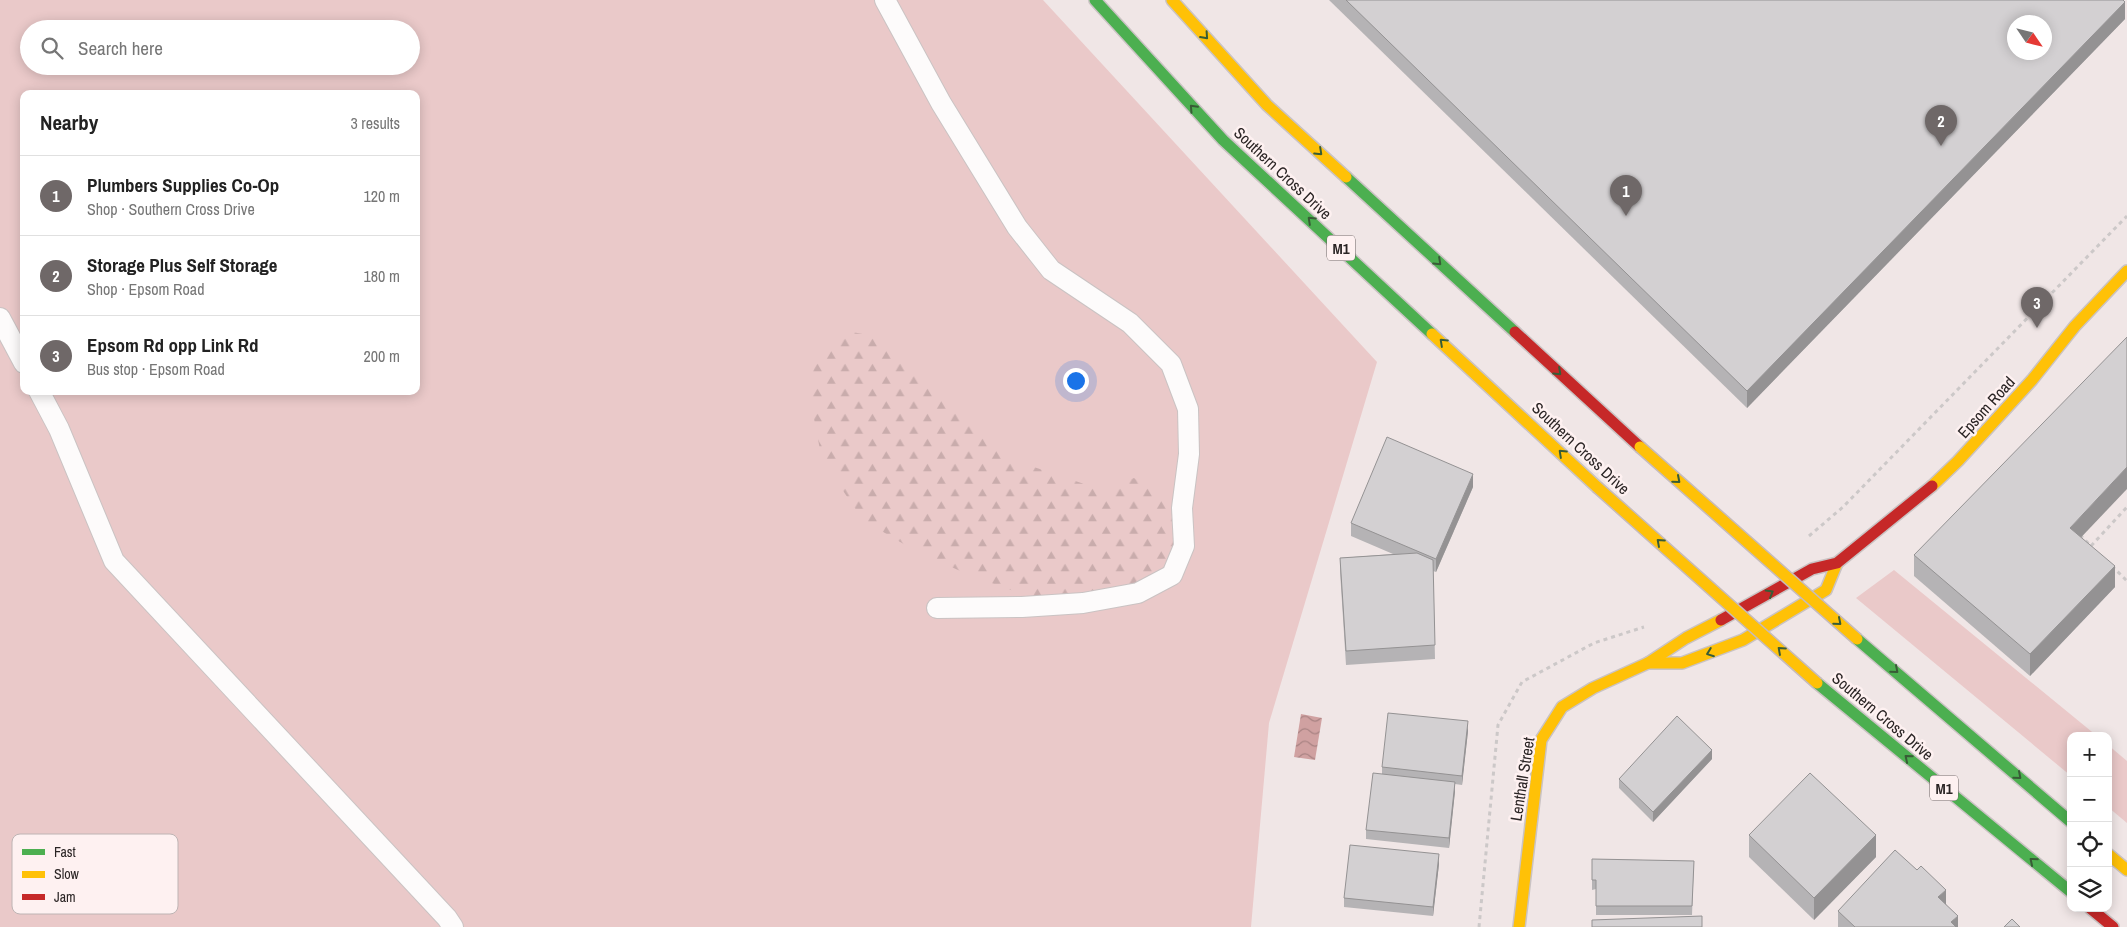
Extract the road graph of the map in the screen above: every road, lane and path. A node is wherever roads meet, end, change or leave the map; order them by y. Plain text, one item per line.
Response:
1 (885, 0) edge
2 (1095, 0) edge
3 (1172, 0) edge
4 (2127, 216) edge
5 (2127, 271) edge
6 (0, 318) edge
7 (20, 356) edge
8 (40, 395) edge
9 (2127, 507) edge
10 (2076, 531) edge
11 (1804, 540) dead end
12 (2090, 545) junction
13 (1854, 551) joint
14 (2096, 551) edge
15 (1837, 563) junction
16 (2109, 563) edge
17 (2127, 581) edge
18 (937, 608) dead end
19 (1648, 663) junction
20 (2067, 819) edge
21 (2112, 857) edge
22 (2127, 870) edge
23 (2067, 889) edge
24 (2095, 912) edge
25 (453, 927) edge
26 (1519, 927) edge
27 (2113, 927) edge

1 - 18 lane
23 -> 2 main road, Southern Cross Drive / M1, bridge
3 -> 20 main road, bridge
4 - 11 path
5 - 13 main road, Epsom Road
6 - 7 lane
8 - 25 lane
9 - 12 path
10 - 12 path
12 - 14 path
13 - 15 main road, Lenthall Street
19 -> 15 main road, Lenthall Street
15 -> 19 main road, Lenthall Street
16 - 17 path
19 - 26 main road, Lenthall Street
21 - 22 main road
24 - 27 main road

